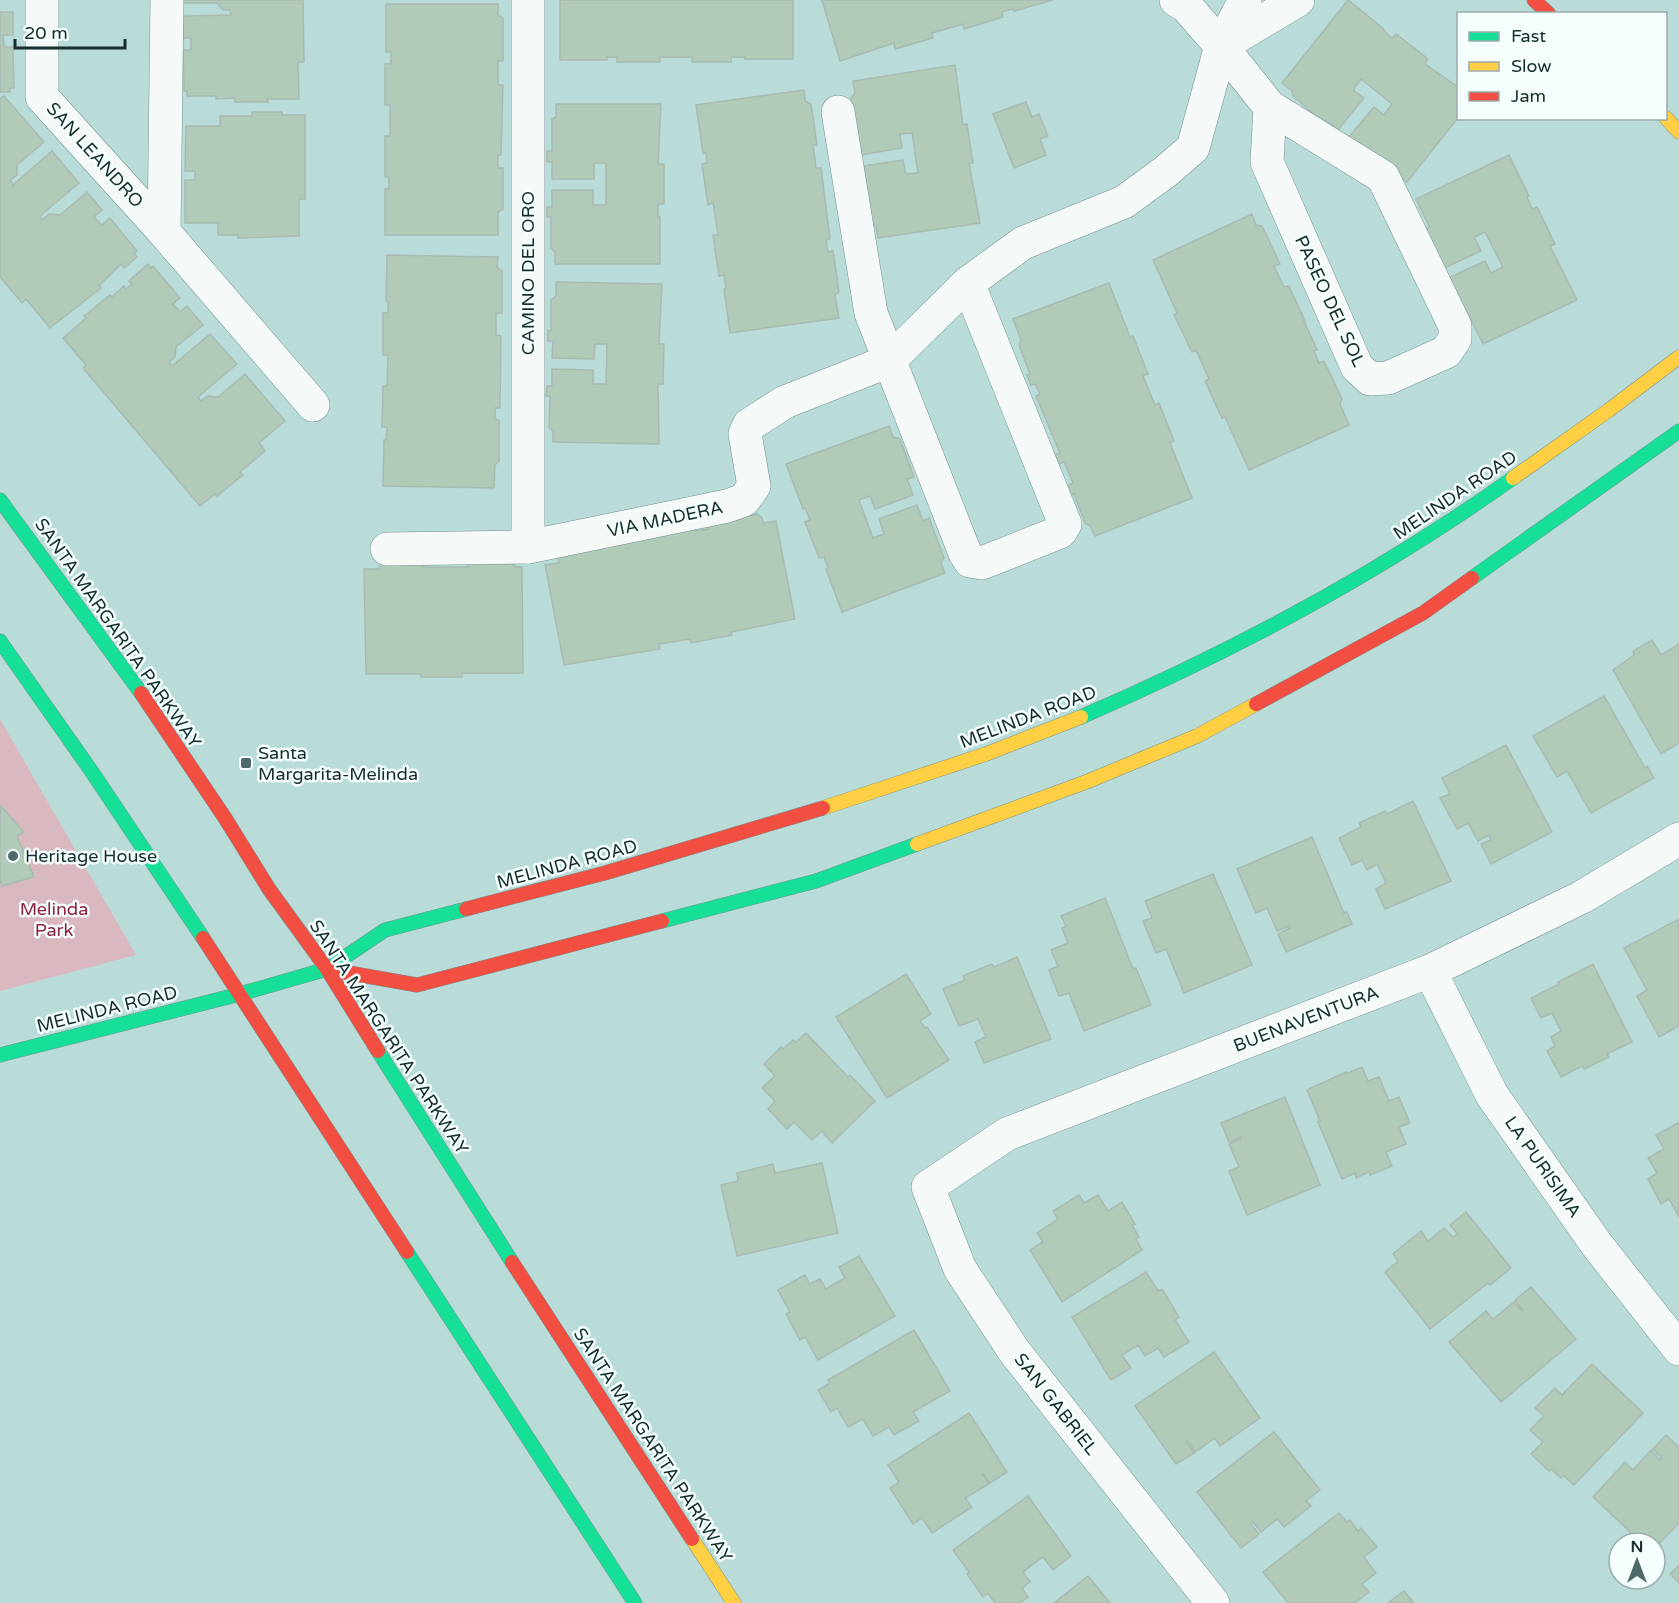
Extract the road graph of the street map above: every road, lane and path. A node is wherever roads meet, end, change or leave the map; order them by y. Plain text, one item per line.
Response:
1 (42, 0) edge
2 (167, 0) edge
3 (528, 0) edge
4 (1176, 0) edge
5 (1245, 0) edge
6 (1298, 0) edge
7 (1534, 0) edge
8 (1547, 12) edge
9 (1221, 45) junction
10 (1270, 107) junction
11 (838, 112) dead end
12 (1667, 120) edge
13 (1679, 132) edge
14 (164, 232) junction
15 (968, 283) junction
16 (1679, 357) edge
17 (889, 361) junction
18 (314, 405) dead end
19 (1679, 431) edge
20 (0, 500) edge
21 (528, 547) junction
22 (387, 549) dead end
23 (0, 641) edge
24 (1679, 839) edge
25 (327, 969) junction
26 (1430, 971) junction
27 (240, 994) junction
28 (0, 1055) edge
29 (928, 1187) joint
30 (1679, 1348) edge
31 (635, 1603) edge
32 (734, 1603) edge
33 (1213, 1603) edge

1 - 14 street, SAN LEANDRO
2 - 14 street, SAN LEANDRO
3 - 21 street, CAMINO DEL ORO
4 - 9 street, PASEO DEL SOL
5 - 9 street, VIA MADERA
6 - 9 street
7 - 8 main road
9 - 10 street, PASEO DEL SOL
9 - 15 street, VIA MADERA
10 - 10 street, PASEO DEL SOL
11 - 17 street
12 - 13 main road
14 - 18 street, SAN LEANDRO
15 - 17 street, VIA MADERA
15 - 17 street
16 - 25 main road, MELINDA ROAD
17 - 21 street, VIA MADERA
19 - 25 main road, MELINDA ROAD
20 - 25 main road, SANTA MARGARITA PARKWAY
21 - 22 street, VIA MADERA
23 - 27 main road
24 - 26 street, BUENAVENTURA
25 - 27 main road, MELINDA ROAD
25 - 32 main road, SANTA MARGARITA PARKWAY
26 - 29 street, BUENAVENTURA
26 - 30 street, LA PURISIMA
27 - 28 main road, MELINDA ROAD
27 - 31 main road
29 - 33 street, SAN GABRIEL

